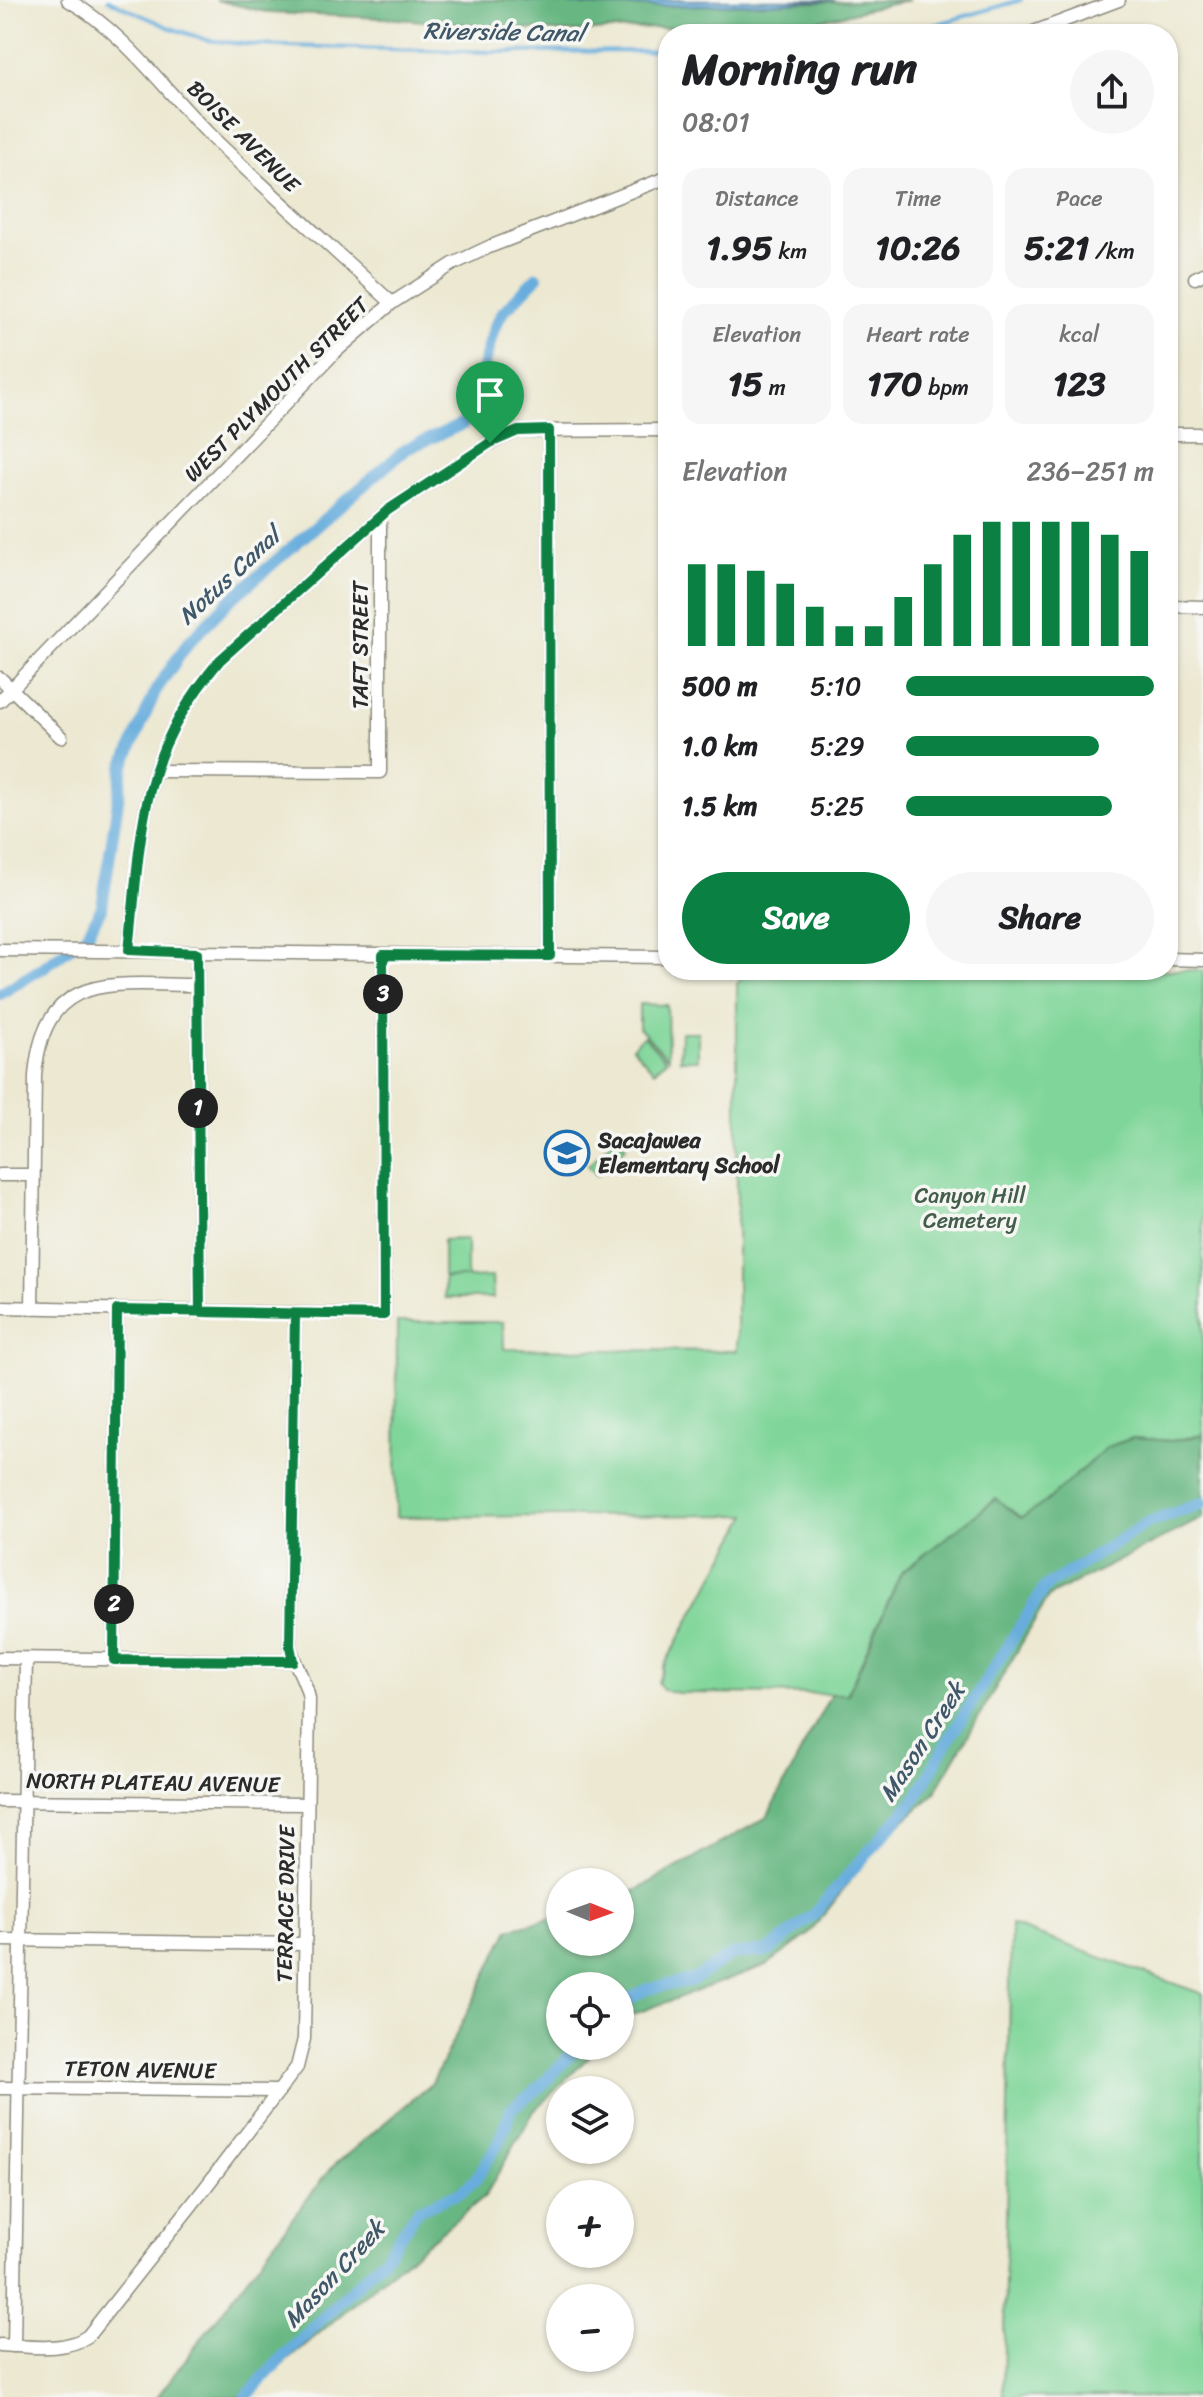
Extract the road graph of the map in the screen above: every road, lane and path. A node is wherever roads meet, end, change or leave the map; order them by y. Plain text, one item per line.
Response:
1 (68, 0) edge
2 (1119, 0) edge
3 (1055, 24) edge
4 (658, 181) edge
5 (392, 303) junction
6 (549, 430) junction
7 (658, 430) edge
8 (1178, 434) edge
9 (1203, 434) edge
10 (380, 517) junction
11 (1178, 606) edge
12 (1203, 607) edge
13 (0, 678) edge
14 (12, 689) junction
15 (0, 701) edge
16 (61, 737) dead end
17 (156, 771) junction
18 (0, 950) edge
19 (129, 950) junction
20 (197, 953) junction
21 (383, 955) junction
22 (550, 956) junction
23 (658, 957) edge
24 (1178, 959) edge
25 (1203, 960) edge
26 (197, 985) junction
27 (0, 1175) edge
28 (33, 1175) junction
29 (0, 1307) edge
30 (32, 1308) junction
31 (117, 1310) junction
32 (200, 1312) junction
33 (295, 1314) junction
34 (0, 1658) edge
35 (26, 1659) junction
36 (114, 1660) junction
37 (293, 1661) junction
38 (0, 1801) edge
39 (22, 1801) junction
40 (306, 1804) junction
41 (0, 1940) edge
42 (20, 1941) junction
43 (305, 1944) junction
44 (0, 2088) edge
45 (18, 2088) junction
46 (279, 2091) junction
47 (0, 2345) edge
48 (14, 2346) junction

1 - 5 street, BOISE AVENUE
2 - 3 street
4 - 5 street, WEST PLYMOUTH STREET
5 - 14 street, WEST PLYMOUTH STREET
6 - 7 street
6 - 10 street
6 - 22 street
8 - 9 street
10 - 17 street
10 - 17 street, TAFT STREET
11 - 12 street
13 - 14 street
14 - 15 street, WEST PLYMOUTH STREET
14 - 16 street
17 - 19 street
18 - 19 street
19 - 20 street
20 - 21 street
20 - 26 street
21 - 22 street
21 - 33 street
22 - 23 street
24 - 25 street
26 - 28 street
26 - 32 street
27 - 28 street
28 - 30 street
29 - 30 street
30 - 31 street
31 - 32 street
31 - 36 street
32 - 33 street
33 - 37 street, TERRACE DRIVE
34 - 35 street
35 - 36 street
35 - 39 street
36 - 37 street
37 - 40 street, TERRACE DRIVE
38 - 39 street, NORTH PLATEAU AVENUE
39 - 40 street, NORTH PLATEAU AVENUE
39 - 42 street
40 - 43 street, TERRACE DRIVE
41 - 42 street
42 - 43 street
42 - 45 street
43 - 46 street, TERRACE DRIVE
44 - 45 street, TETON AVENUE
45 - 46 street, TETON AVENUE
45 - 48 street
46 - 48 street, TERRACE DRIVE
47 - 48 street, TERRACE DRIVE

